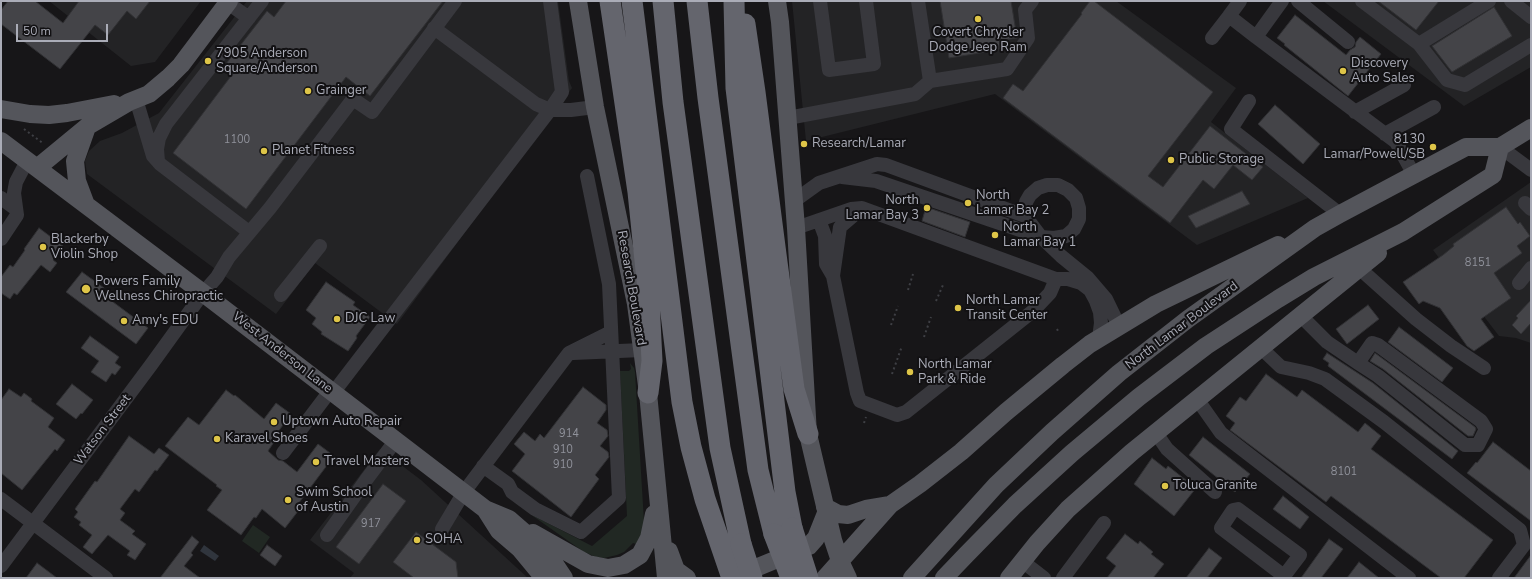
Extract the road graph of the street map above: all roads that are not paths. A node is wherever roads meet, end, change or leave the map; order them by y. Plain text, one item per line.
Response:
1 (262, 1) edge
2 (455, 1) edge
3 (578, 1) edge
4 (610, 1) edge
5 (632, 1) edge
6 (662, 1) edge
7 (697, 1) edge
8 (734, 1) edge
9 (740, 1) edge
10 (777, 1) edge
11 (820, 1) edge
12 (866, 1) edge
13 (918, 1) edge
14 (1032, 1) edge
15 (1240, 1) edge
16 (1282, 1) edge
17 (1298, 1) edge
18 (1362, 1) edge
19 (1511, 1) edge
20 (229, 2) edge
21 (552, 2) edge
22 (1485, 2) edge
23 (1229, 16) junction
24 (1531, 17) edge
25 (249, 18) junction
26 (434, 28) junction
27 (1256, 37) junction
28 (1212, 38) dead end
29 (1348, 42) dead end
30 (1418, 44) junction
31 (1531, 46) edge
32 (930, 81) junction
33 (1404, 85) dead end
34 (132, 101) junction
35 (1249, 102) dead end
36 (595, 107) junction
37 (1434, 107) dead end
38 (1, 109) edge
39 (550, 110) junction
40 (1355, 112) junction
41 (788, 118) junction
42 (88, 126) junction
43 (1531, 128) edge
44 (1385, 134) junction
45 (1, 141) edge
46 (1500, 147) junction
47 (158, 161) junction
48 (32, 165) junction
49 (1531, 170) edge
50 (1414, 175) junction
51 (586, 176) dead end
52 (840, 177) junction
53 (1, 198) edge
54 (794, 201) junction
55 (86, 204) junction
56 (862, 208) junction
57 (16, 209) junction
58 (1340, 214) junction
59 (1025, 216) junction
60 (819, 220) junction
61 (796, 228) junction
62 (1315, 228) junction
63 (249, 232) junction
64 (1403, 232) junction
65 (1042, 237) junction
66 (1, 239) edge
67 (320, 246) dead end
68 (1359, 268) junction
69 (1531, 268) edge
70 (833, 276) junction
71 (1056, 279) junction
72 (1519, 283) dead end
73 (203, 292) junction
74 (281, 295) dead end
75 (1301, 316) junction
76 (1119, 326) junction
77 (611, 332) junction
78 (1100, 338) junction
79 (1261, 348) junction
80 (642, 350) junction
81 (613, 352) junction
82 (569, 353) junction
83 (1358, 363) junction
84 (1484, 368) dead end
85 (332, 392) junction
86 (648, 393) junction
87 (1197, 399) junction
88 (1156, 433) junction
89 (808, 434) junction
90 (396, 440) junction
91 (282, 453) dead end
92 (483, 466) junction
93 (464, 492) junction
94 (1214, 492) dead end
95 (658, 496) junction
96 (1, 499) edge
97 (890, 505) junction
98 (485, 509) junction
99 (826, 510) junction
100 (509, 519) junction
101 (33, 523) junction
102 (1104, 523) dead end
103 (442, 529) dead end
104 (783, 531) junction
105 (662, 533) junction
106 (327, 535) dead end
107 (840, 561) junction
108 (1022, 561) junction
109 (1, 566) edge
110 (1284, 577) edge
111 (106, 578) edge
112 (544, 578) edge
113 (564, 578) edge
114 (666, 578) edge
115 (687, 578) edge
116 (732, 578) edge
117 (752, 578) edge
118 (791, 578) edge
119 (808, 578) edge
120 (825, 578) edge
121 (848, 578) edge
122 (912, 578) edge
123 (944, 578) edge
124 (1009, 578) edge
125 (1044, 578) edge
126 (1063, 578) edge
127 (1409, 578) edge
128 (1499, 578) edge

1 - 25 street
2 - 26 street
3 - 36 main road, Research Boulevard
4 - 86 highway
5 - 116 highway
6 - 117 highway, bridge
7 - 104 highway
8 - 104 highway
9 - 89 highway
10 - 41 main road
11 - 12 street
13 - 32 street
14 - 32 street
15 - 23 street
16 - 27 street
17 - 29 street
18 - 30 street
19 - 24 street
20 - 25 street
20 - 34 main road
21 - 39 street
22 - 30 street
23 - 27 street
23 - 28 street
25 - 47 street
26 - 39 street
26 - 63 street, Watson Street
27 - 40 street
30 - 31 street
32 - 41 street
33 - 40 street
34 - 38 main road
34 - 42 main road
34 - 47 street
35 - 58 street
36 - 39 street
36 - 80 main road, Research Boulevard
37 - 44 street
39 - 85 street
40 - 44 street
41 - 54 main road
42 - 48 main road
42 - 55 main road
43 - 46 main road
44 - 50 street
45 - 48 main road, West Anderson Lane
46 - 49 street
46 - 50 main road, North Lamar Boulevard
46 - 64 main road
47 - 63 street
48 - 55 main road, West Anderson Lane
48 - 57 street
50 - 58 main road, North Lamar Boulevard
51 - 77 street
52 - 54 street
52 - 59 street
52 - 65 street
53 - 57 street
54 - 61 main road
55 - 73 main road, West Anderson Lane
56 - 60 street
56 - 70 street
56 - 71 street
57 - 66 street
58 - 62 main road, North Lamar Boulevard
59 - 65 street
59 - 65 street
60 - 61 street
60 - 70 street
61 - 89 main road
62 - 76 main road
62 - 122 main road, North Lamar Boulevard
63 - 73 street, Watson Street
64 - 68 main road
64 - 123 main road
65 - 76 street
67 - 74 street
68 - 75 main road
68 - 84 street
69 - 72 street
70 - 71 street
71 - 78 street
73 - 85 main road, West Anderson Lane
73 - 101 street, Watson Street
75 - 79 main road
75 - 83 street
76 - 78 main road
77 - 81 street
77 - 82 street
78 - 97 main road
79 - 87 main road
79 - 128 street
80 - 81 street
80 - 86 main road, Research Boulevard
81 - 82 street
81 - 92 street
82 - 92 street
83 - 83 street
85 - 90 main road, West Anderson Lane
85 - 91 street
86 - 95 main road, Research Boulevard
87 - 88 main road
87 - 127 street
88 - 94 street
88 - 108 main road
89 - 99 main road
90 - 93 main road, West Anderson Lane
90 - 106 street
92 - 93 street
93 - 98 main road, West Anderson Lane
93 - 103 street
95 - 100 main road
95 - 105 main road, Research Boulevard
96 - 101 street
97 - 99 main road
97 - 107 main road
98 - 100 main road, West Anderson Lane
98 - 112 main road, West Anderson Lane
99 - 107 main road
99 - 116 main road
100 - 113 main road, West Anderson Lane
101 - 109 street, Watson Street
101 - 111 street
102 - 126 street
104 - 118 highway, bridge
104 - 119 highway, bridge
105 - 114 main road, Research Boulevard
105 - 115 main road
107 - 120 main road
107 - 121 main road
108 - 124 main road
108 - 125 street
110 - 110 street

